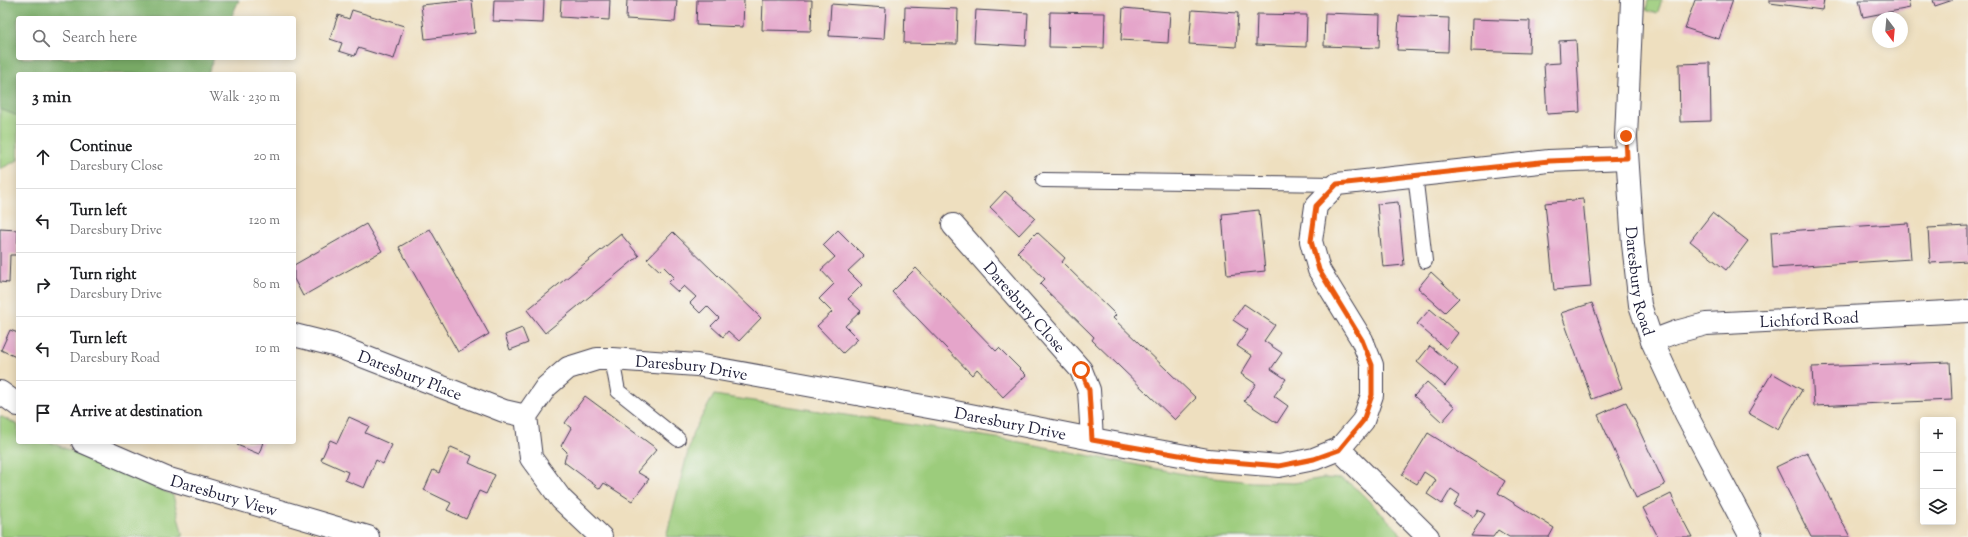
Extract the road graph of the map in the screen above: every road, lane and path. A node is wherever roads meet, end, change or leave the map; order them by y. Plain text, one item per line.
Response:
1 (1632, 0) edge
2 (1627, 158) junction
3 (1415, 174) junction
4 (1043, 180) dead end
5 (1337, 184) junction
6 (953, 225) dead end
7 (1425, 261) dead end
8 (1968, 311) edge
9 (296, 336) edge
10 (1652, 341) junction
11 (612, 359) junction
12 (0, 392) edge
13 (16, 404) edge
14 (526, 416) junction
15 (678, 439) dead end
16 (1092, 440) junction
17 (88, 444) edge
18 (1339, 450) junction
19 (368, 537) edge
20 (601, 537) edge
21 (1428, 537) edge
22 (1751, 537) edge

1 - 2 street, Daresbury Road
2 - 3 street
2 - 10 street, Daresbury Road
3 - 5 street
3 - 7 lane
4 - 5 lane
5 - 18 street
6 - 16 street, Daresbury Close
8 - 10 street, Lichford Road
9 - 14 street, Daresbury Place
10 - 22 street, Daresbury Road
11 - 14 street, Daresbury Drive
11 - 15 lane
11 - 16 street, Daresbury Drive
12 - 13 street
14 - 20 street
16 - 18 street, Daresbury Drive
17 - 19 street, Daresbury View
18 - 21 street

